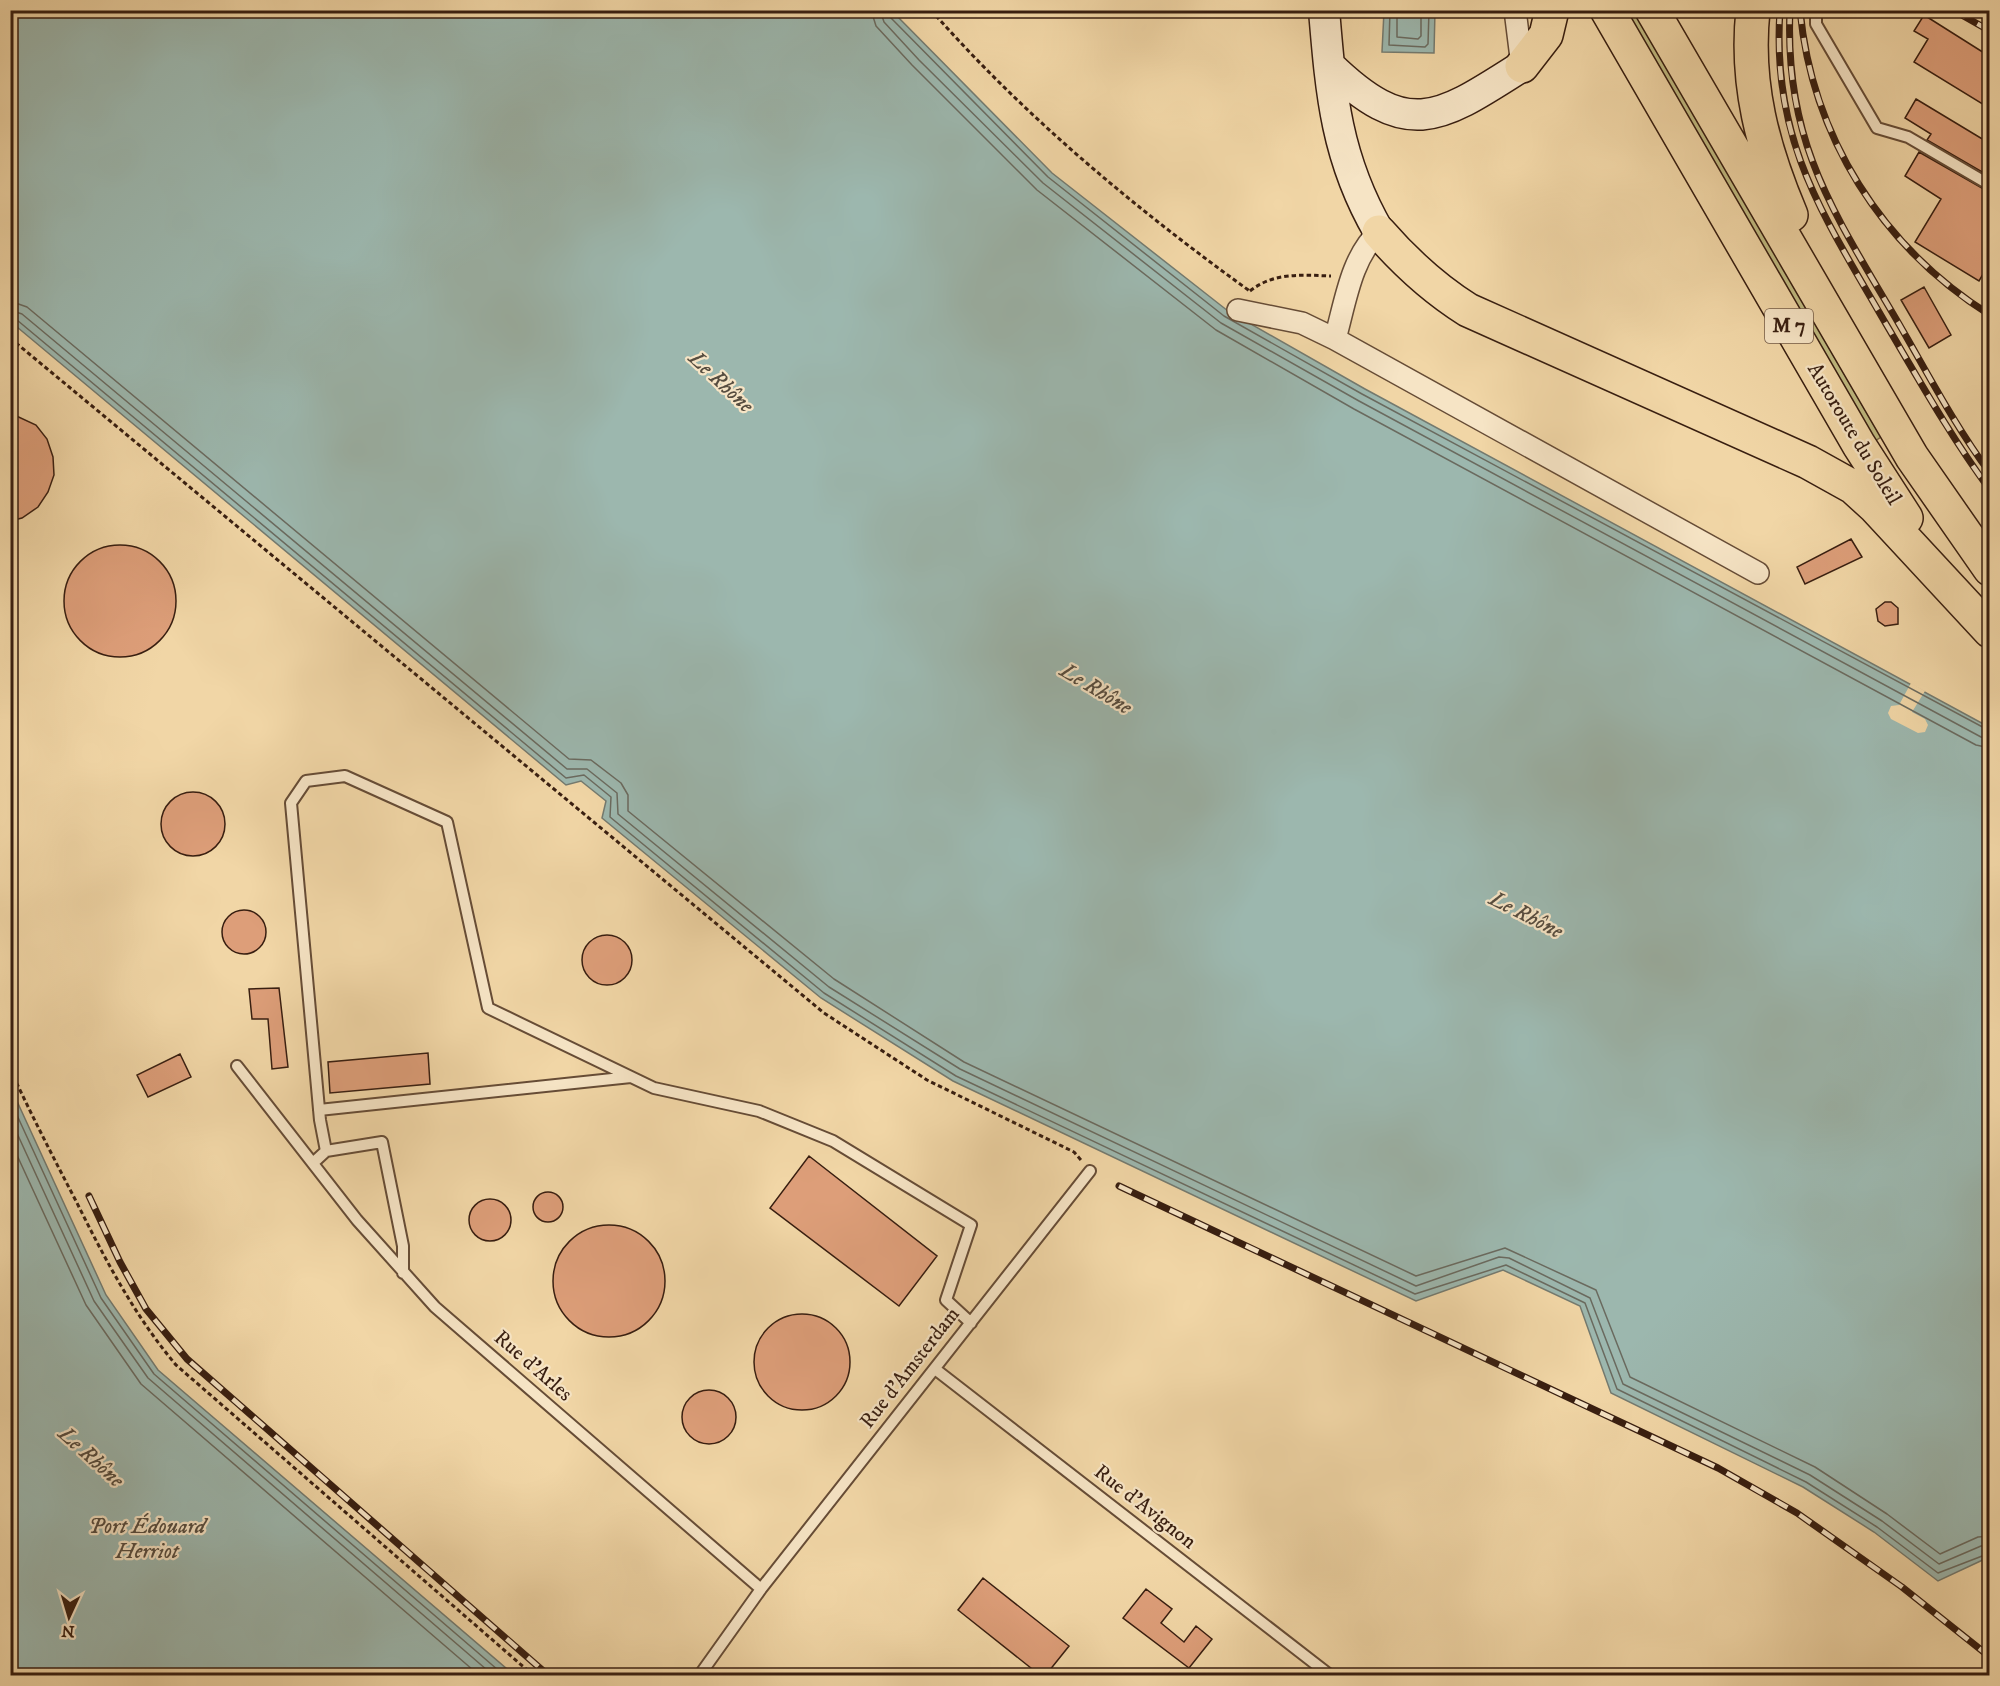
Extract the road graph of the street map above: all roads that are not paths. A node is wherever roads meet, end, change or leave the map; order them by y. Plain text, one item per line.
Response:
1 (1324, 10) edge
2 (1515, 10) edge
3 (1552, 10) edge
4 (1607, 10) edge
5 (1652, 10) edge
6 (1753, 10) edge
7 (1816, 10) edge
8 (1329, 65) junction
9 (1522, 66) junction
10 (1989, 185) edge
11 (1379, 232) junction
12 (1238, 310) dead end
13 (1335, 339) junction
14 (1843, 339) junction
15 (1989, 569) edge
16 (1758, 573) dead end
17 (1989, 630) edge
18 (237, 1066) dead end
19 (631, 1077) junction
20 (319, 1110) junction
21 (326, 1151) junction
22 (313, 1162) junction
23 (1090, 1171) road end
24 (403, 1273) junction
25 (971, 1323) junction
26 (934, 1369) junction
27 (761, 1589) junction
28 (699, 1676) edge
29 (1331, 1676) edge

1 - 8 street
2 - 9 street
3 - 9 highway
4 - 17 highway, Autoroute du Soleil / M 7
5 - 14 highway, Autoroute du Soleil / M 7
6 - 14 highway
7 - 10 lane
8 - 9 street
8 - 11 street
11 - 13 street
11 - 17 highway
12 - 13 street
13 - 16 street
14 - 15 highway, Autoroute du Soleil / M 7
18 - 22 lane, Rue d'Arles
19 - 20 lane
19 - 20 lane
19 - 25 lane
20 - 21 lane
21 - 22 lane
21 - 24 lane
22 - 24 lane, Rue d'Arles
23 - 25 lane, Rue d'Amsterdam
24 - 27 lane, Rue d'Arles
25 - 26 lane, Rue d'Amsterdam
26 - 27 lane, Rue d'Amsterdam
26 - 29 lane, Rue d'Avignon
27 - 28 lane

